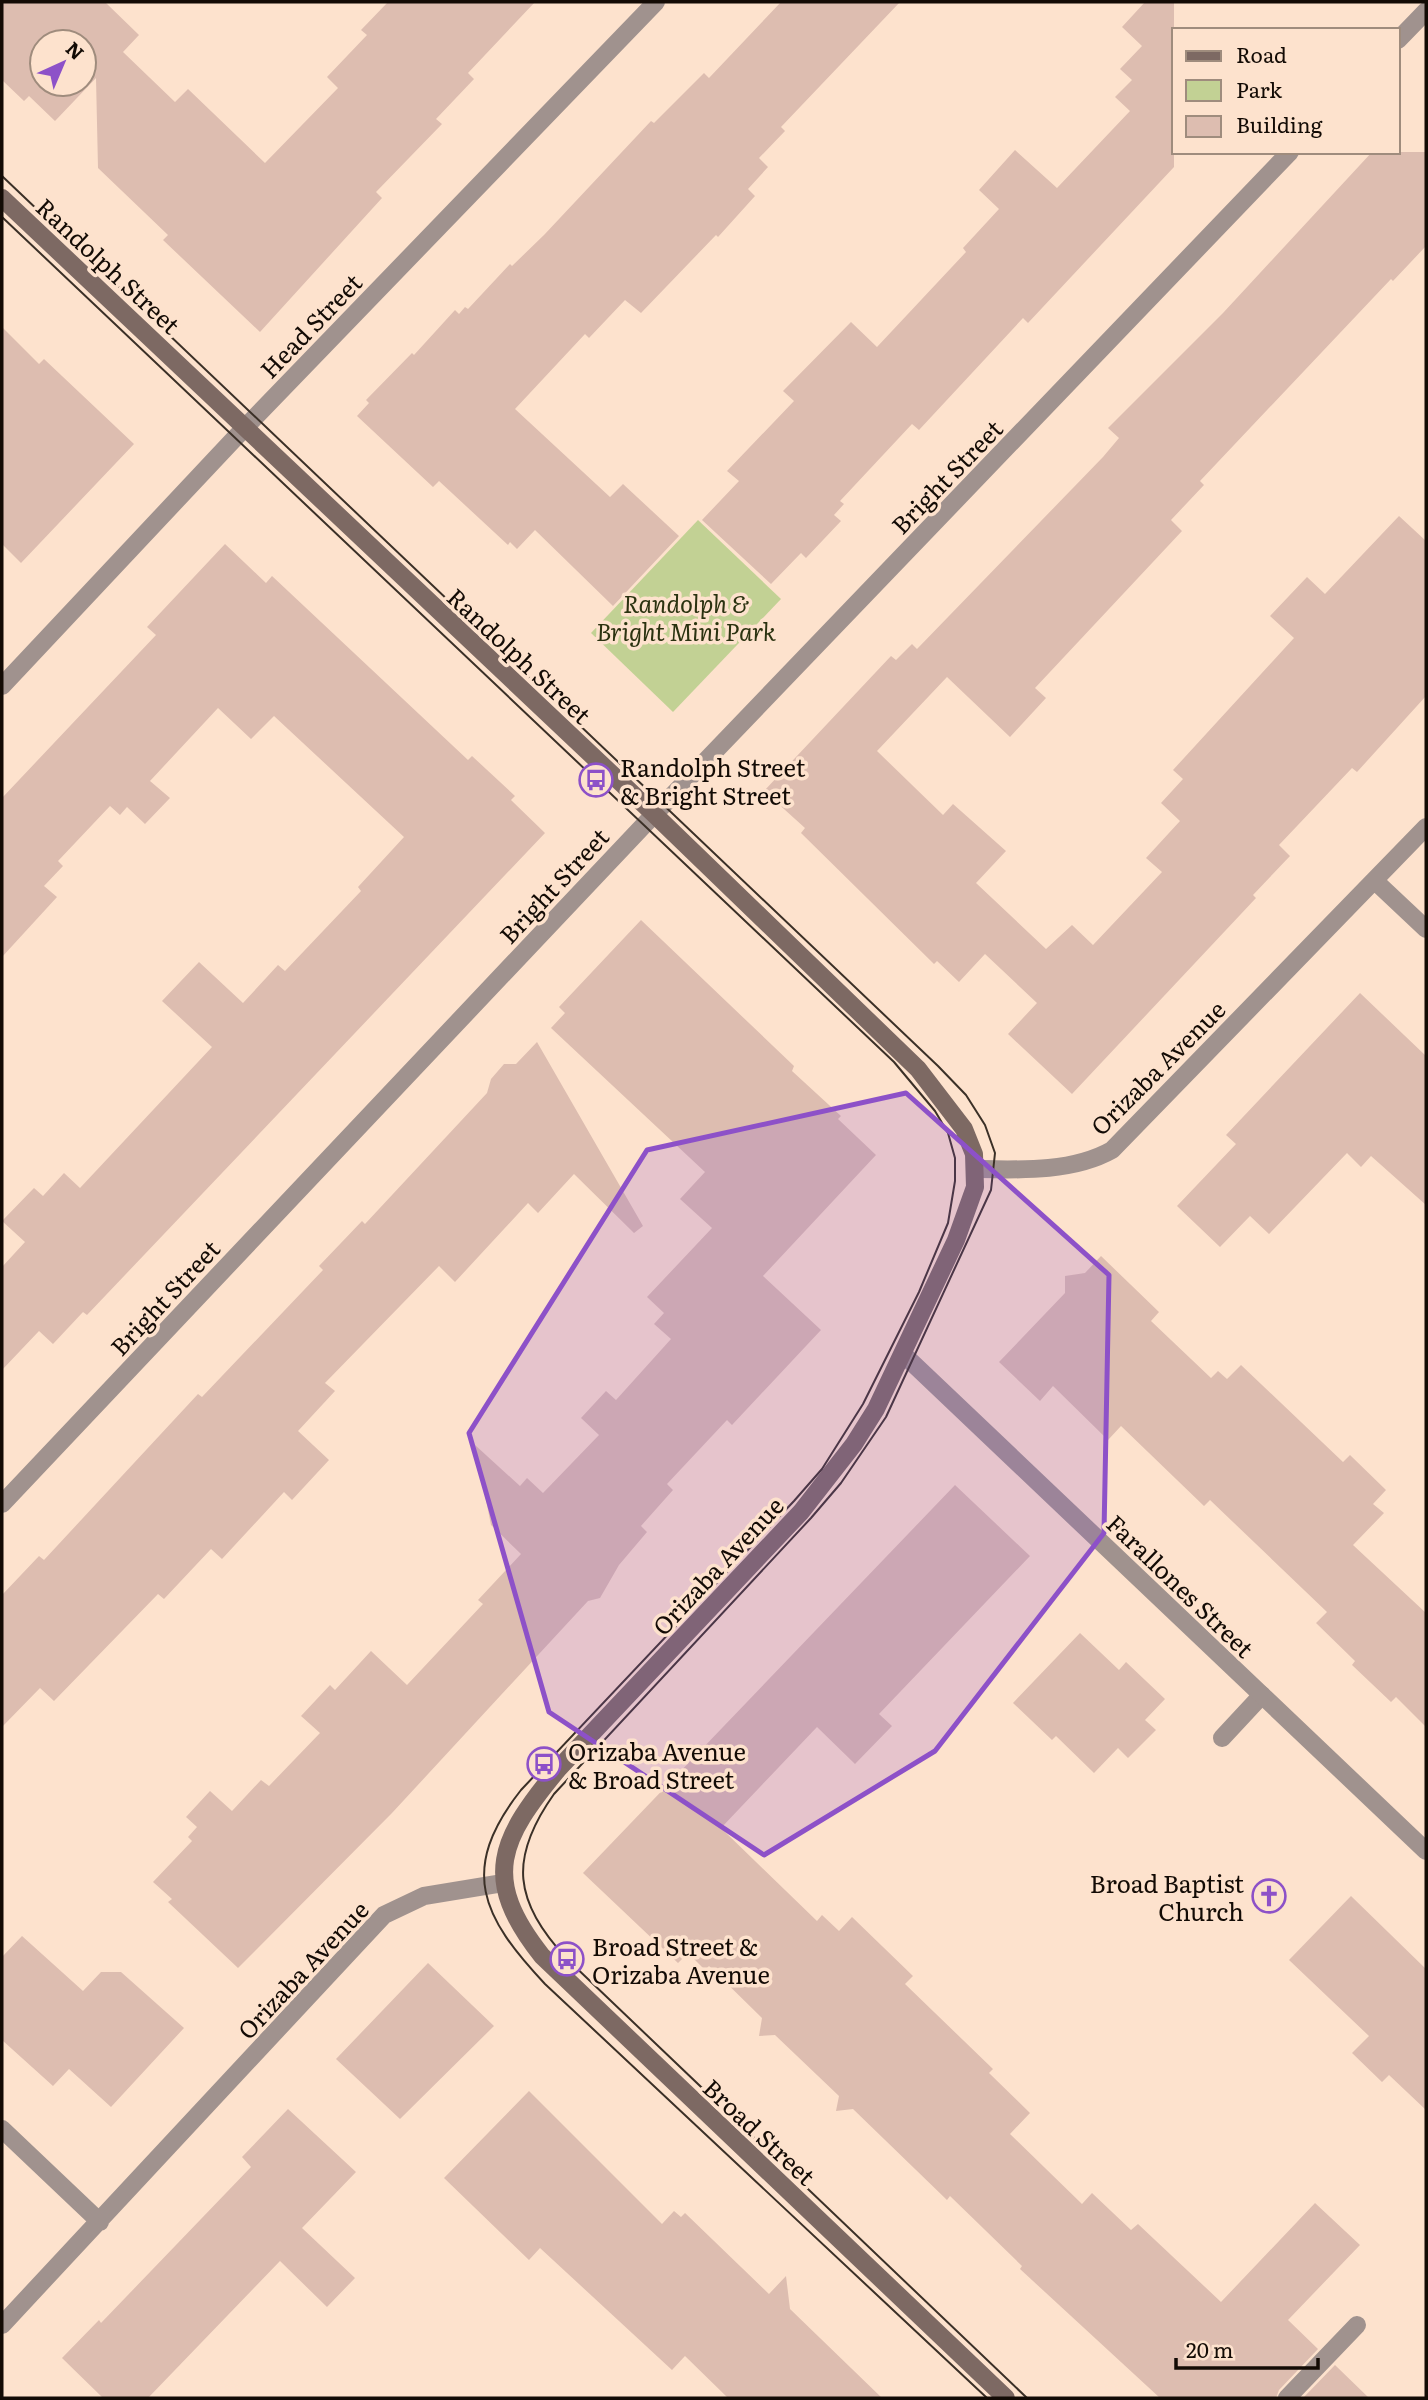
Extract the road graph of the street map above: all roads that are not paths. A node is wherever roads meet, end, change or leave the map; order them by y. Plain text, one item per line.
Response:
1 (656, 2) edge
2 (1426, 11) edge
3 (1400, 38) edge
4 (1288, 154) edge
5 (2, 198) edge
6 (244, 428) junction
7 (2, 686) edge
8 (654, 814) junction
9 (1426, 827) edge
10 (1375, 881) junction
11 (1426, 929) edge
12 (977, 1169) junction
13 (903, 1354) junction
14 (2, 1504) edge
15 (1262, 1695) junction
16 (1222, 1738) dead end
17 (1426, 1851) edge
18 (503, 1883) junction
19 (2, 2129) edge
20 (100, 2222) junction
21 (2, 2325) edge
22 (1357, 2325) dead end
23 (1006, 2398) edge
24 (1287, 2398) edge

1 - 6 street, Head Street
2 - 3 street
4 - 8 street, Bright Street
5 - 6 street, Randolph Street
6 - 7 street, Head Street
6 - 8 street, Randolph Street
8 - 12 street, Randolph Street
8 - 14 street, Bright Street
9 - 10 street, Orizaba Avenue
10 - 11 street
10 - 12 street, Orizaba Avenue
12 - 13 street, Orizaba Avenue
13 - 15 street, Farallones Street
13 - 18 street, Orizaba Avenue
15 - 16 street
15 - 17 street, Farallones Street
18 - 20 street, Orizaba Avenue
18 - 23 street, Broad Street
19 - 20 street
20 - 21 street, Orizaba Avenue
22 - 24 street

